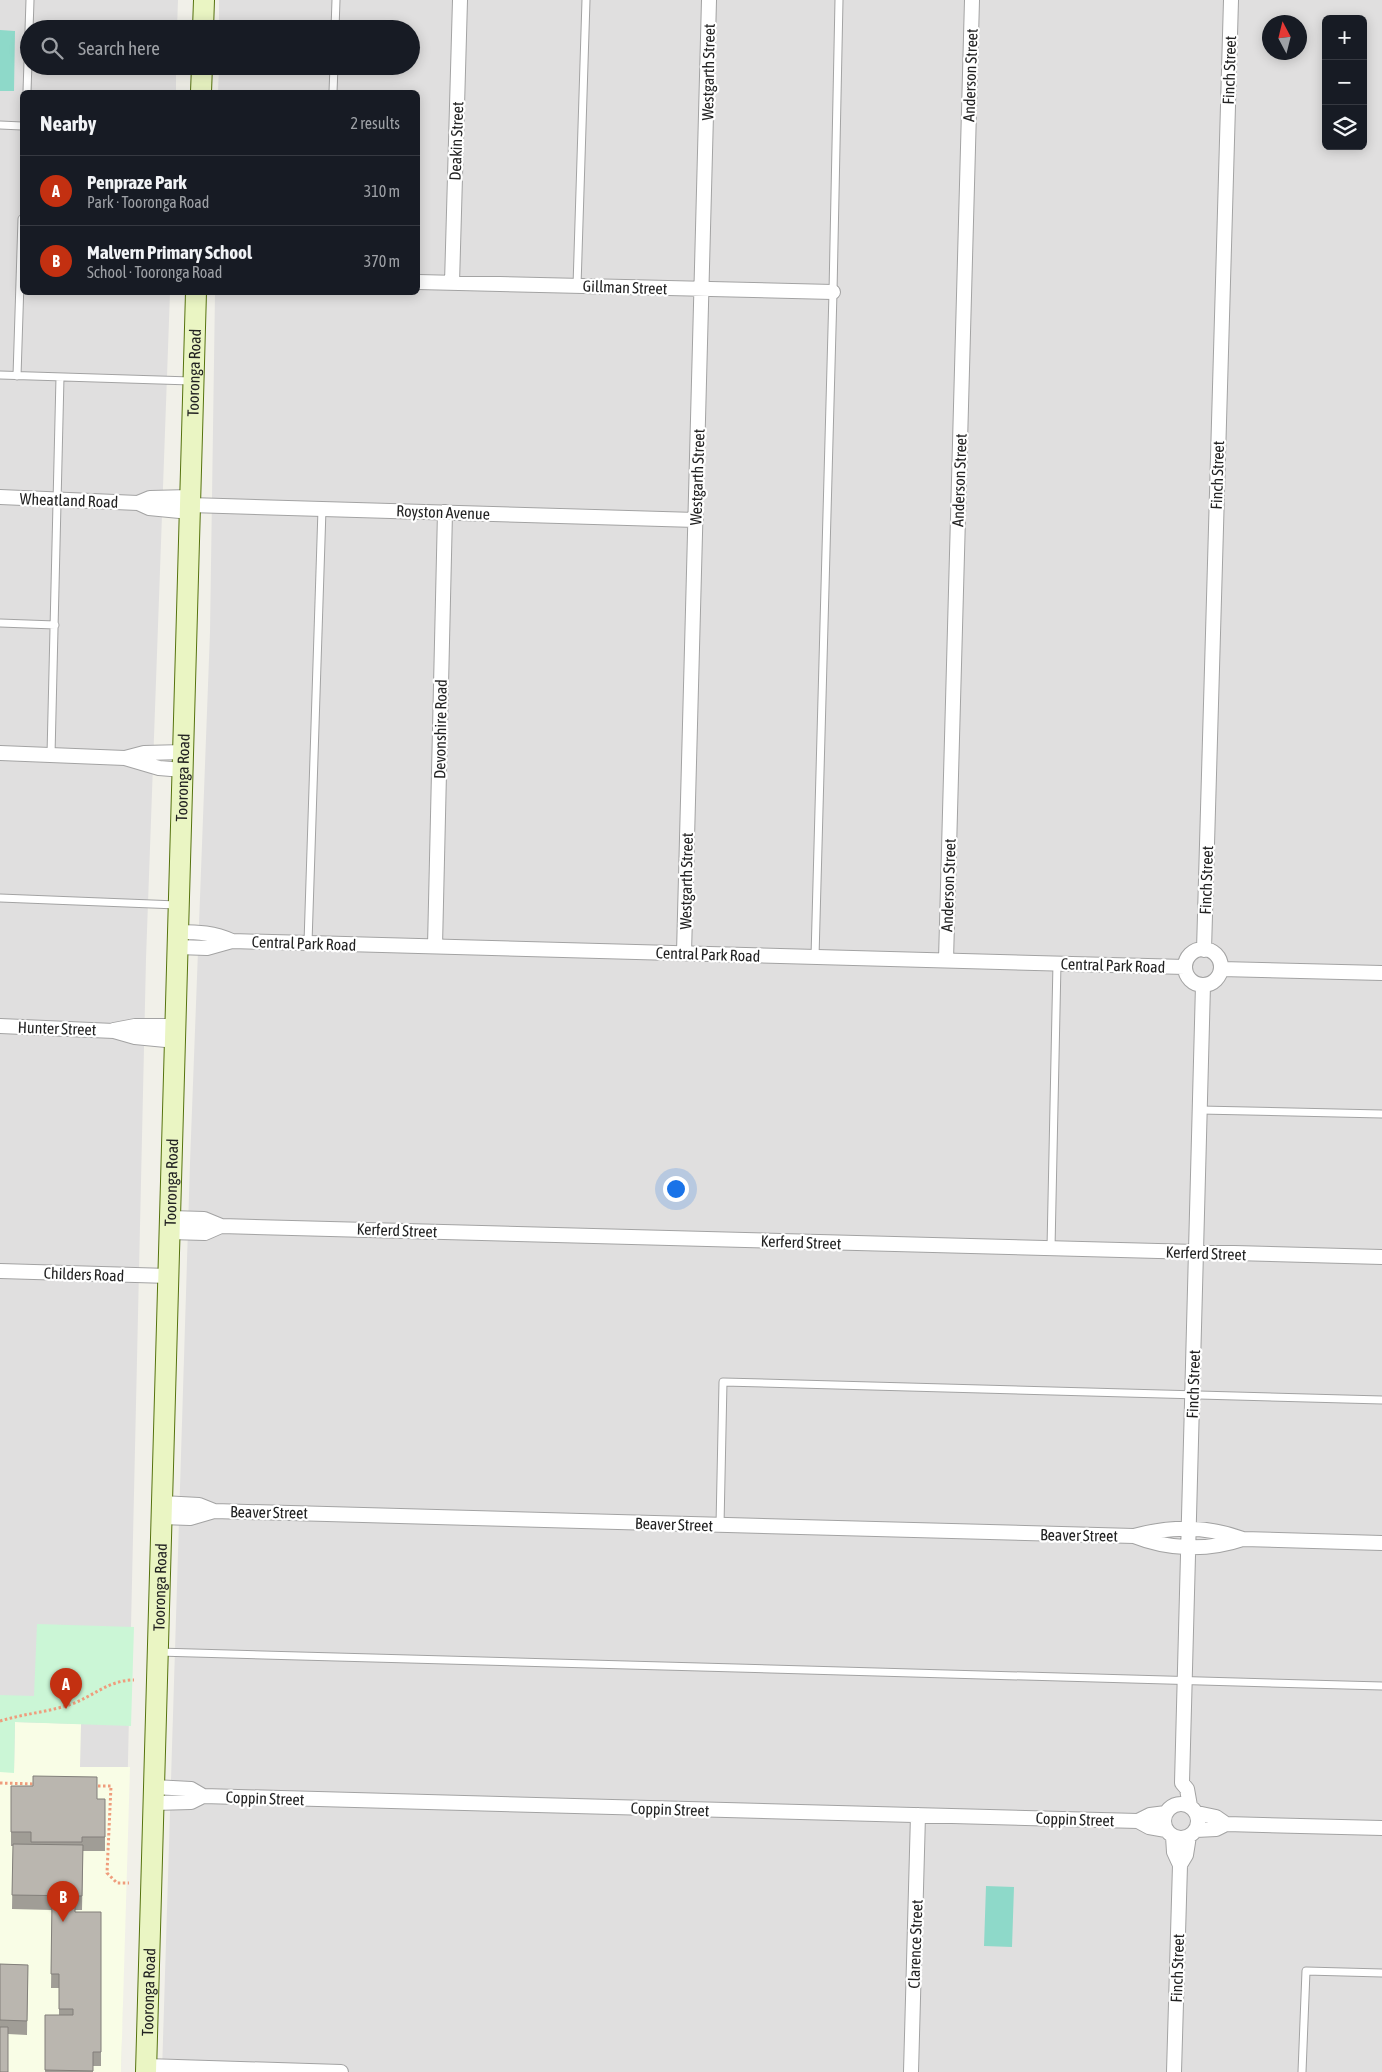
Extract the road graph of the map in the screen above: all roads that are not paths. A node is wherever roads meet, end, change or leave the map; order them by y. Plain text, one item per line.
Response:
1 (30, 0) edge
2 (204, 0) edge
3 (336, 0) edge
4 (460, 0) edge
5 (586, 0) edge
6 (709, 0) edge
7 (839, 0) edge
8 (972, 0) edge
9 (1231, 0) edge
10 (29, 20) edge
11 (203, 20) edge
12 (335, 20) edge
13 (28, 75) edge
14 (202, 75) edge
15 (334, 75) edge
16 (27, 90) edge
17 (201, 90) edge
18 (333, 90) edge
19 (0, 125) edge
20 (20, 126) edge
21 (20, 282) edge
22 (420, 282) edge
23 (452, 283) junction
24 (577, 286) junction
25 (702, 289) junction
26 (833, 292) junction
27 (196, 295) edge
28 (0, 375) edge
29 (17, 376) junction
30 (60, 377) junction
31 (194, 381) junction
32 (0, 497) edge
33 (58, 499) junction
34 (190, 505) junction
35 (322, 509) junction
36 (445, 512) junction
37 (696, 520) junction
38 (0, 623) edge
39 (54, 625) junction
40 (0, 753) edge
41 (51, 755) junction
42 (183, 761) junction
43 (0, 898) edge
44 (180, 905) junction
45 (178, 939) junction
46 (308, 943) junction
47 (435, 946) junction
48 (1204, 950) junction
49 (684, 953) junction
50 (815, 957) junction
51 (946, 960) junction
52 (1057, 963) junction
53 (1185, 967) junction
54 (1221, 969) junction
55 (1382, 973) edge
56 (1203, 985) junction
57 (0, 1026) edge
58 (176, 1033) junction
59 (1200, 1110) junction
60 (1382, 1114) edge
61 (170, 1225) junction
62 (1051, 1248) junction
63 (1196, 1252) junction
64 (1382, 1258) edge
65 (0, 1271) edge
66 (169, 1276) junction
67 (1192, 1395) junction
68 (1382, 1400) edge
69 (162, 1510) junction
70 (720, 1525) junction
71 (1189, 1529) junction
72 (1134, 1536) junction
73 (1243, 1539) junction
74 (1382, 1543) edge
75 (1188, 1546) junction
76 (158, 1652) junction
77 (1185, 1681) junction
78 (1382, 1686) edge
79 (1182, 1782) junction
80 (154, 1795) junction
81 (1170, 1809) junction
82 (1193, 1809) junction
83 (918, 1815) junction
84 (1138, 1821) junction
85 (1226, 1824) junction
86 (1382, 1828) edge
87 (1170, 1833) junction
88 (1193, 1833) junction
89 (1180, 1864) junction
90 (1382, 1973) edge
91 (146, 2069) edge
92 (341, 2072) edge
93 (911, 2072) edge
94 (1174, 2072) edge
95 (1302, 2072) edge

1 - 10 lane
2 - 11 main road
3 - 12 lane
4 - 23 street, Deakin Street
5 - 24 lane
6 - 25 street, Westgarth Street
7 - 26 lane
8 - 51 street, Anderson Street
9 - 48 street, Finch Street
13 - 16 lane
14 - 17 main road
15 - 18 lane
19 - 20 lane
21 - 29 lane
22 - 23 street, Gillman Street
23 - 24 street, Gillman Street
24 - 25 street, Gillman Street
25 - 26 street, Gillman Street
25 - 37 street, Westgarth Street
26 - 50 lane
27 - 31 main road, Tooronga Road
28 - 29 lane
29 - 30 lane
30 - 31 lane
30 - 33 lane
31 - 34 main road, Tooronga Road
32 - 33 street, Wheatland Road
33 - 34 street, Wheatland Road
33 - 39 lane
34 - 35 street, Royston Avenue
34 - 42 main road, Tooronga Road
35 - 36 street, Royston Avenue
35 - 46 lane
36 - 37 street, Royston Avenue
36 - 47 street, Devonshire Road
37 - 49 street, Westgarth Street
38 - 39 lane
39 - 41 lane
40 - 41 street
41 - 42 street
42 - 44 main road, Tooronga Road
43 - 44 lane
44 - 45 main road, Tooronga Road
45 - 46 street, Central Park Road
45 - 58 main road, Tooronga Road
46 - 47 street, Central Park Road
47 - 49 street, Central Park Road
48 - 53 street
48 - 54 street
49 - 50 street, Central Park Road
50 - 51 street, Central Park Road
51 - 52 street, Central Park Road
52 - 53 street, Central Park Road
52 - 62 lane
53 - 56 street
54 - 55 street
54 - 56 street
56 - 59 street, Finch Street
57 - 58 street, Hunter Street
58 - 61 main road, Tooronga Road
59 - 60 lane
59 - 63 street, Finch Street
61 - 62 street, Kerferd Street
61 - 66 main road, Tooronga Road
62 - 63 street, Kerferd Street
63 - 64 street, Kerferd Street
63 - 67 street, Finch Street
65 - 66 street, Childers Road
66 - 69 main road, Tooronga Road
67 - 68 lane
67 - 70 lane
67 - 71 street, Finch Street
69 - 70 street, Beaver Street
69 - 76 main road, Tooronga Road
70 - 72 street, Beaver Street
71 - 72 street, Beaver Street
71 - 73 street, Beaver Street
71 - 75 street, Finch Street
72 - 75 street, Beaver Street
73 - 74 street, Beaver Street
73 - 75 street, Beaver Street
75 - 77 street, Finch Street
76 - 77 lane
76 - 80 main road, Tooronga Road
77 - 78 lane
77 - 79 street, Finch Street
79 - 81 street, Finch Street
79 - 82 street, Finch Street
80 - 83 street, Coppin Street
80 - 91 main road, Tooronga Road
81 - 82 street
81 - 84 street, Coppin Street
81 - 87 street
82 - 85 street
82 - 88 street
83 - 84 street, Coppin Street
83 - 93 street, Clarence Street
84 - 87 street, Coppin Street
85 - 86 street
85 - 88 street
87 - 88 street
87 - 89 street, Finch Street
88 - 89 street, Finch Street
89 - 94 street, Finch Street
90 - 95 lane
91 - 92 street

